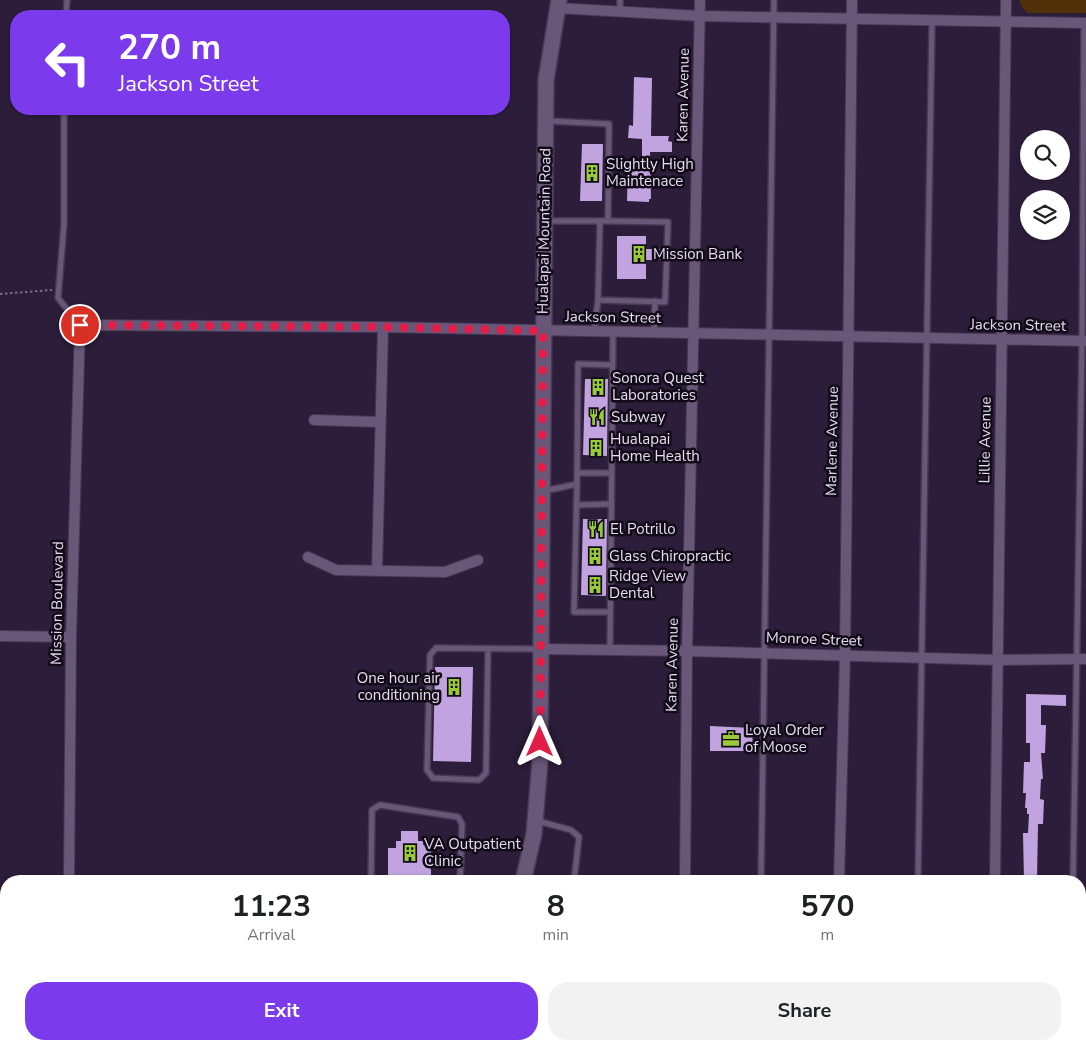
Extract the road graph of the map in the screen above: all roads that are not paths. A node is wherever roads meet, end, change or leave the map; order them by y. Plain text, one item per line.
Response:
1 (620, 0) edge
2 (700, 0) edge
3 (774, 0) edge
4 (852, 0) edge
5 (1006, 0) edge
6 (558, 4) edge
7 (620, 12) junction
8 (700, 16) junction
9 (773, 17) junction
10 (852, 19) junction
11 (932, 20) junction
12 (1006, 22) junction
13 (1085, 23) edge
14 (64, 115) edge
15 (546, 121) junction
16 (544, 221) junction
17 (600, 221) junction
18 (608, 221) junction
19 (598, 300) junction
20 (655, 301) junction
21 (80, 325) junction
22 (383, 327) junction
23 (543, 331) junction
24 (594, 332) junction
25 (613, 333) junction
26 (654, 333) junction
27 (693, 334) junction
28 (769, 336) junction
29 (848, 337) junction
30 (928, 338) junction
31 (1001, 340) junction
32 (1084, 341) edge
33 (612, 365) junction
34 (314, 420) dead end
35 (380, 422) junction
36 (577, 473) junction
37 (611, 473) junction
38 (577, 484) junction
39 (542, 491) junction
40 (611, 504) junction
41 (576, 505) junction
42 (308, 556) dead end
43 (478, 560) dead end
44 (377, 571) junction
45 (610, 612) junction
46 (0, 636) edge
47 (71, 637) junction
48 (488, 649) junction
49 (541, 650) junction
50 (610, 650) junction
51 (687, 651) junction
52 (766, 653) junction
53 (845, 655) junction
54 (922, 657) junction
55 (1081, 658) edge
56 (998, 660) junction
57 (535, 820) junction
58 (69, 875) edge
59 (371, 875) edge
60 (460, 875) edge
61 (524, 875) edge
62 (575, 875) edge
63 (685, 875) edge
64 (761, 875) edge
65 (839, 875) edge
66 (918, 875) edge
67 (995, 875) edge
68 (1073, 875) edge

1 - 7 lane
2 - 8 street, Karen Avenue
3 - 9 lane
4 - 10 street, Marlene Avenue
5 - 12 street, Lillie Avenue
6 - 7 street
6 - 15 main road, Hualapai Mountain Road
7 - 8 street
8 - 9 street
8 - 27 street, Karen Avenue
9 - 10 street
9 - 28 lane
10 - 11 street
10 - 29 street, Marlene Avenue
11 - 12 street
11 - 30 lane
12 - 13 street
12 - 31 street, Lillie Avenue
13 - 32 lane
14 - 21 lane
15 - 16 main road, Hualapai Mountain Road
15 - 18 lane
16 - 17 lane
16 - 23 main road, Hualapai Mountain Road
17 - 18 lane
17 - 19 lane
18 - 20 lane
19 - 20 lane
19 - 24 lane
20 - 26 lane
21 - 22 street, Jackson Street
21 - 47 street, Mission Boulevard
22 - 23 street, Jackson Street
22 - 35 street
23 - 24 street, Jackson Street
23 - 39 main road, Hualapai Mountain Road
24 - 25 street, Jackson Street
25 - 26 street, Jackson Street
25 - 33 lane
26 - 27 street, Jackson Street
27 - 28 street, Jackson Street
27 - 51 street, Karen Avenue
28 - 29 street, Jackson Street
28 - 52 lane
29 - 30 street, Jackson Street
29 - 53 street, Marlene Avenue
30 - 31 street, Jackson Street
30 - 54 lane
31 - 32 street, Jackson Street
31 - 56 street, Lillie Avenue
32 - 55 lane
33 - 36 lane
33 - 37 lane
34 - 35 street
35 - 44 street
36 - 37 lane
36 - 38 lane
37 - 40 lane
38 - 39 lane
38 - 41 lane
39 - 49 main road, Hualapai Mountain Road
40 - 41 lane
40 - 45 lane
41 - 45 lane
42 - 44 street
43 - 44 street
45 - 50 lane
46 - 47 street
47 - 58 street, Mission Boulevard
48 - 48 lane
48 - 49 lane
49 - 50 street, Monroe Street
49 - 57 main road, Hualapai Mountain Road
50 - 51 street, Monroe Street
51 - 52 street, Monroe Street
51 - 63 street, Karen Avenue
52 - 53 street, Monroe Street
52 - 64 lane
53 - 54 street, Monroe Street
53 - 65 street, Marlene Avenue
54 - 56 street, Monroe Street
54 - 66 lane
55 - 56 street, Monroe Street
55 - 68 lane
56 - 67 street, Lillie Avenue
57 - 61 main road, Hualapai Mountain Road
57 - 62 lane
59 - 60 lane

